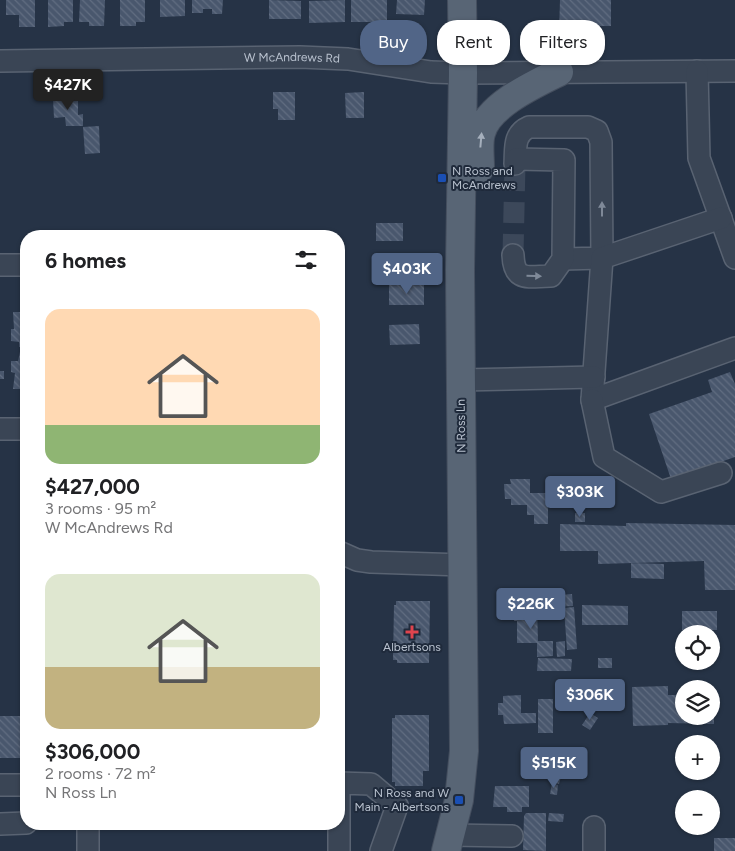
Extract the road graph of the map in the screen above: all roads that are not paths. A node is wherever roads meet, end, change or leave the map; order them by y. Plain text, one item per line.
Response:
1 (462, 0) edge
2 (0, 61) edge
3 (697, 71) junction
4 (735, 71) edge
5 (559, 72) junction
6 (464, 73) junction
7 (720, 218) junction
8 (513, 255) tunnel mouth
9 (602, 258) junction
10 (735, 258) edge
11 (563, 259) junction
12 (0, 265) edge
13 (20, 265) edge
14 (461, 345) junction
15 (735, 348) edge
16 (594, 377) junction
17 (461, 380) junction
18 (592, 400) junction
19 (0, 429) edge
20 (20, 429) edge
21 (721, 473) dead end
22 (345, 557) edge
23 (462, 565) junction
24 (345, 783) edge
25 (0, 785) edge
26 (20, 785) edge
27 (20, 823) edge
28 (0, 824) edge
29 (594, 827) dead end
30 (88, 830) edge
31 (339, 830) edge
32 (512, 836) dead end
33 (449, 843) edge
34 (88, 851) edge
35 (339, 851) edge
36 (381, 851) edge
37 (594, 851) edge

1 - 6 main road, N Ross Ln
2 - 6 street, W McAndrews Rd
3 - 4 street, W McAndrews Rd
3 - 5 street, W McAndrews Rd
3 - 7 street
5 - 6 street, W McAndrews Rd
14 -> 5 main road
6 - 14 main road, N Ross Ln
7 - 9 street
7 - 10 street
8 -> 11 street
9 - 11 street
9 -> 11 street
9 - 16 street
12 - 13 street
14 - 17 main road, N Ross Ln
15 - 18 street
16 - 17 street
16 - 18 street
17 - 23 main road, N Ross Ln
18 - 21 street
19 - 20 street
22 - 23 street
23 - 33 main road, N Ross Ln
24 - 36 street
25 - 26 street
27 - 28 street
29 - 37 street
30 - 34 street
31 - 35 street
32 - 33 street

